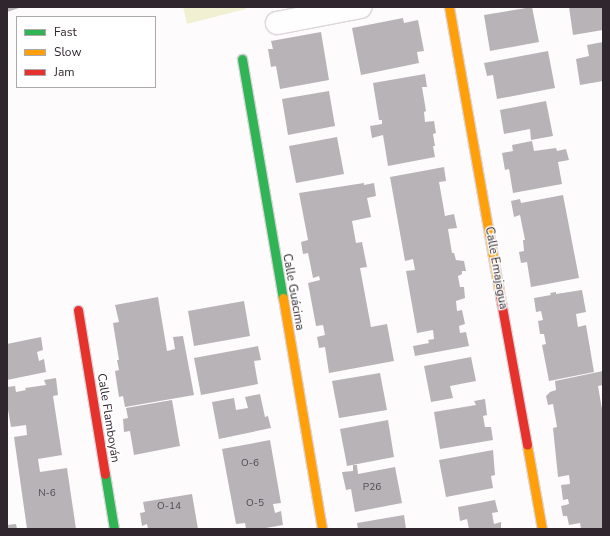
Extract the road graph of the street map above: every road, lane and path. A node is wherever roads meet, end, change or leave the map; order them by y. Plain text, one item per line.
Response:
1 (360, 7) edge
2 (449, 7) edge
3 (277, 23) dead end
4 (242, 59) dead end
5 (78, 310) dead end
6 (114, 529) edge
7 (322, 529) edge
8 (542, 529) edge

1 - 3 street
2 - 8 street, Calle Emajagua
4 - 7 street, Calle Guácima
5 - 6 street, Calle Flamboyán

